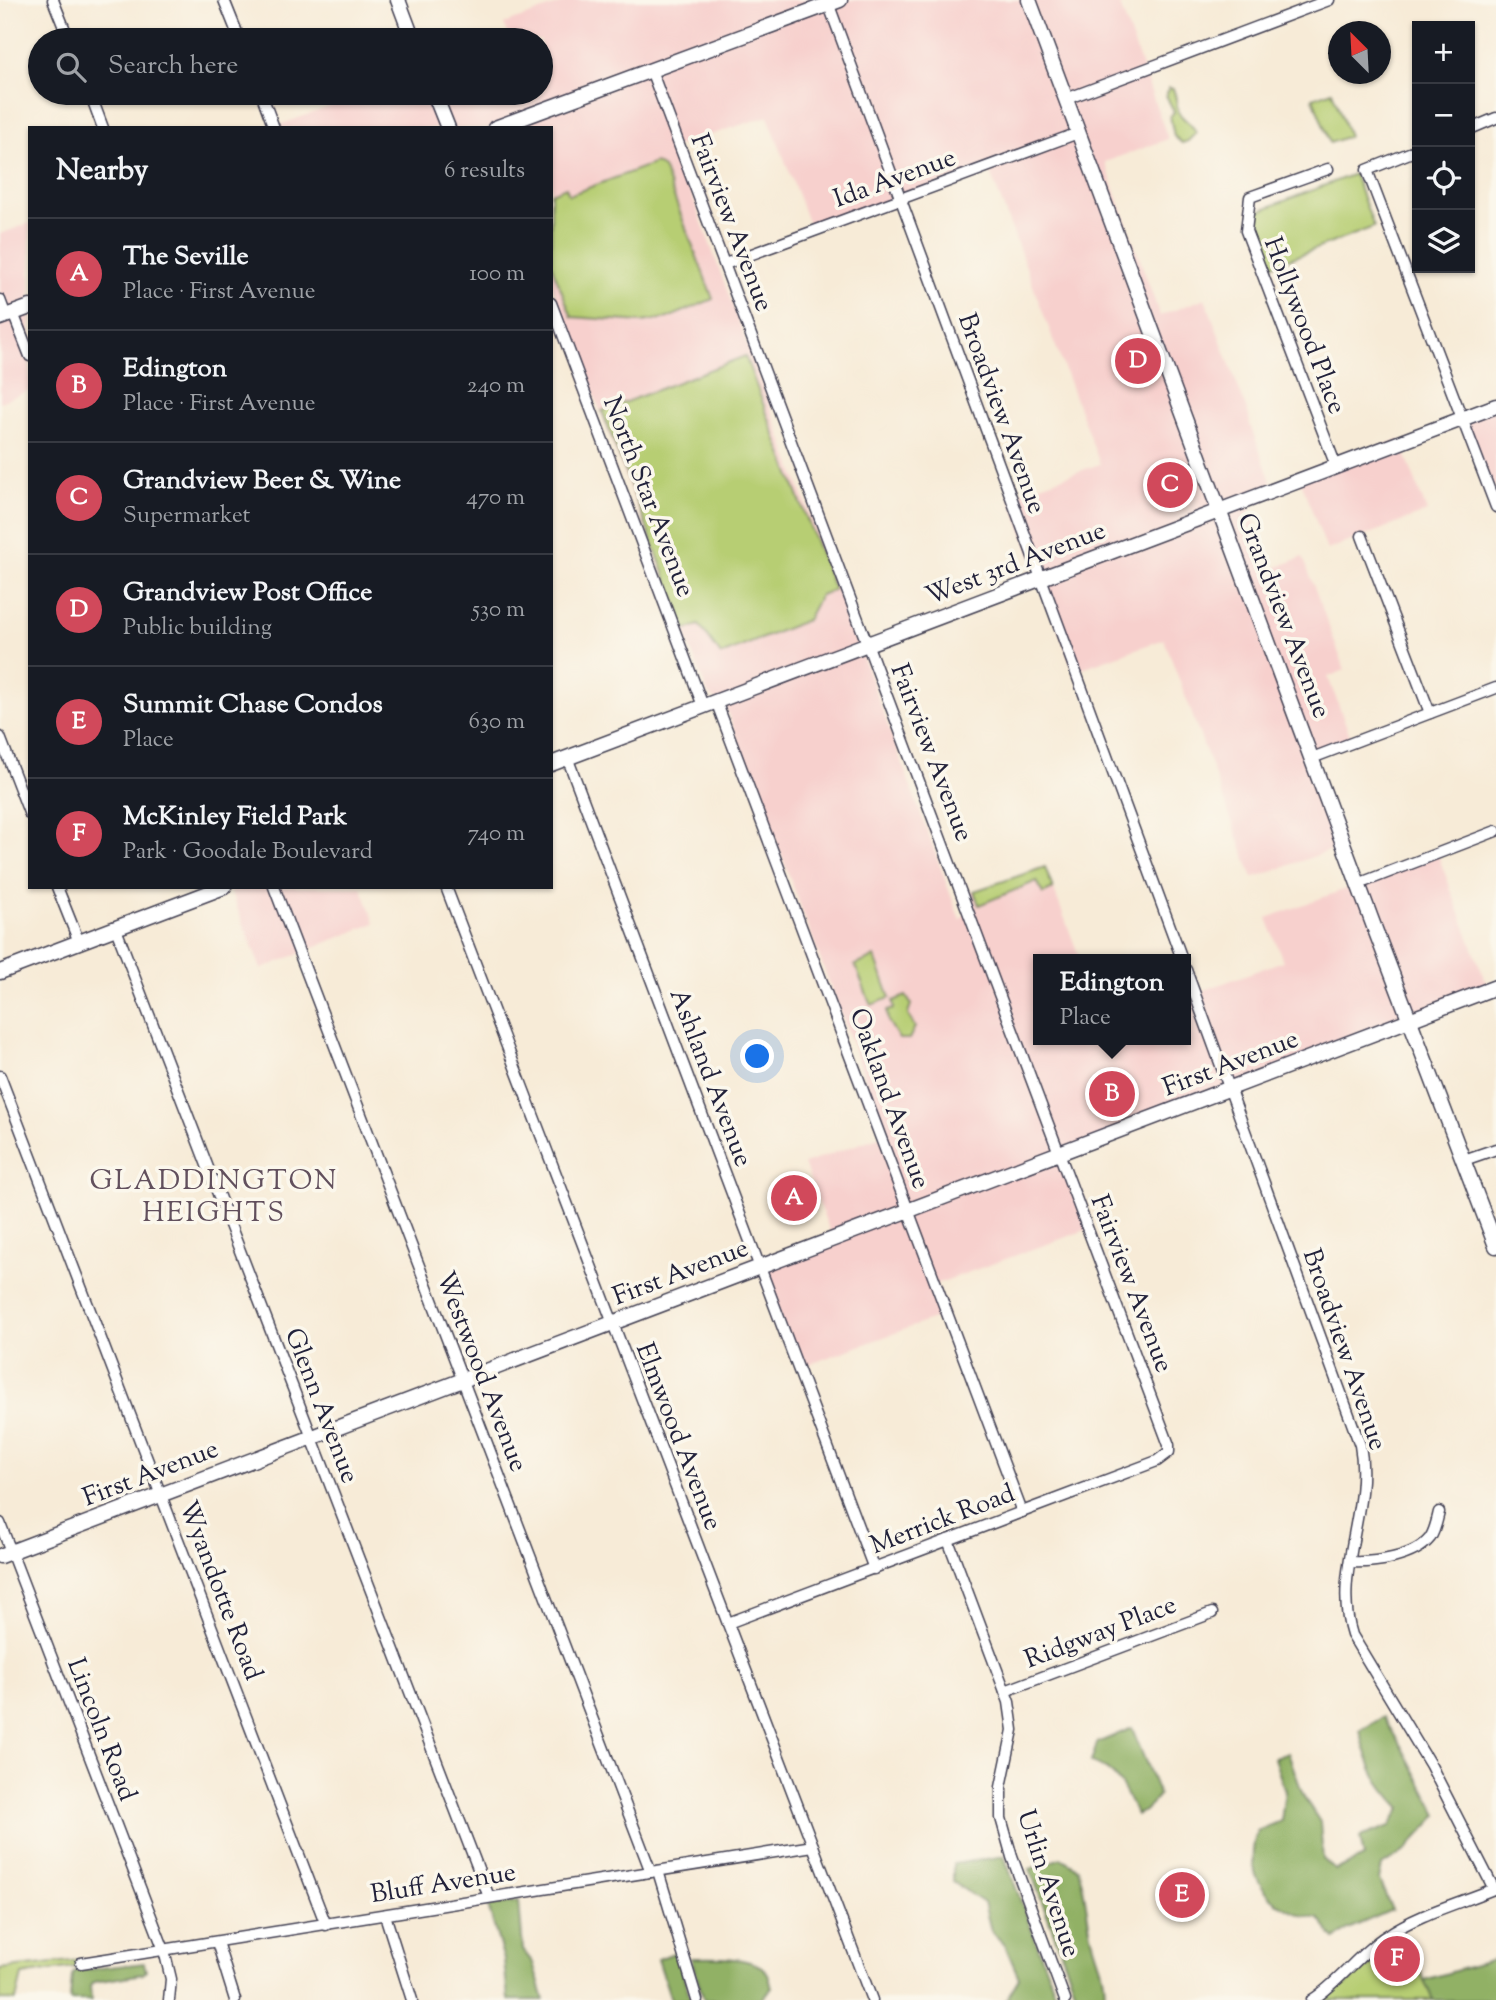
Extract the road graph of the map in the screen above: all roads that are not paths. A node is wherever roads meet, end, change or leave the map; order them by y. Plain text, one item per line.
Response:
1 (54, 0) edge
2 (225, 0) edge
3 (398, 0) edge
4 (1029, 0) edge
5 (1329, 0) edge
6 (832, 1) edge
7 (64, 28) edge
8 (236, 28) edge
9 (408, 28) edge
10 (651, 70) junction
11 (1066, 99) junction
12 (94, 105) edge
13 (265, 105) edge
14 (439, 105) edge
15 (1495, 121) edge
16 (102, 126) edge
17 (273, 126) edge
18 (447, 126) edge
19 (500, 126) edge
20 (1475, 127) edge
21 (1078, 133) junction
22 (1412, 152) edge
23 (1328, 169) dead end
24 (900, 199) junction
25 (725, 264) junction
26 (0, 300) edge
27 (28, 308) edge
28 (553, 308) edge
29 (7, 316) edge
30 (28, 353) edge
31 (1496, 406) edge
32 (1462, 419) junction
33 (1336, 466) junction
34 (1496, 507) edge
35 (1219, 511) junction
36 (1362, 536) dead end
37 (1040, 578) junction
38 (867, 644) junction
39 (1496, 689) edge
40 (710, 703) junction
41 (1430, 713) junction
42 (0, 737) edge
43 (567, 758) junction
44 (1312, 758) junction
45 (553, 763) edge
46 (28, 810) edge
47 (1496, 831) edge
48 (1359, 884) junction
49 (58, 889) edge
50 (219, 889) edge
51 (275, 889) edge
52 (447, 889) edge
53 (116, 929) junction
54 (79, 942) junction
55 (1180, 954) edge
56 (0, 972) edge
57 (1191, 986) edge
58 (1496, 988) edge
59 (1410, 1020) junction
60 (0, 1076) edge
61 (1229, 1088) junction
62 (1496, 1149) edge
63 (1059, 1153) junction
64 (1464, 1160) junction
65 (909, 1210) junction
66 (1496, 1246) edge
67 (759, 1267) junction
68 (612, 1322) junction
69 (462, 1380) junction
70 (311, 1436) junction
71 (1169, 1451) joint
72 (161, 1494) junction
73 (1022, 1512) junction
74 (1439, 1512) dead end
75 (0, 1523) edge
76 (948, 1540) junction
77 (5, 1554) edge
78 (1351, 1562) junction
79 (874, 1569) junction
80 (1212, 1613) dead end
81 (728, 1623) junction
82 (1005, 1692) junction
83 (813, 1846) junction
84 (654, 1871) junction
85 (1495, 1889) edge
86 (489, 1898) junction
87 (385, 1915) junction
88 (326, 1925) junction
89 (217, 1942) junction
90 (164, 1950) junction
91 (81, 1963) dead end
92 (169, 2000) edge
93 (235, 2000) edge
94 (412, 2000) edge
95 (697, 2000) edge
96 (872, 2000) edge
97 (1065, 2000) edge
98 (1312, 2000) edge

1 - 7 street
2 - 8 street
3 - 9 street
4 - 11 street, Grandview Avenue
5 - 11 street
6 - 10 street
6 - 24 street, Broadview Avenue
10 - 19 street
10 - 25 street, Fairview Avenue
11 - 21 street, Grandview Avenue
12 - 16 street
13 - 17 street
14 - 18 street
15 - 20 street
21 - 24 street, Ida Avenue
21 - 35 street, Grandview Avenue
22 - 32 street
23 - 33 street, Hollywood Place
24 - 25 street, Ida Avenue
24 - 37 street, Broadview Avenue
25 - 38 street, Fairview Avenue
26 - 29 street
27 - 29 street
28 - 40 street, North Star Avenue
29 - 30 street
31 - 32 street, West 3rd Avenue
32 - 33 street, West 3rd Avenue
32 - 34 street
33 - 35 street, West 3rd Avenue
35 - 37 street, West 3rd Avenue
35 - 44 street, Grandview Avenue
36 - 41 street
37 - 38 street, West 3rd Avenue
37 - 55 street, Broadview Avenue
38 - 40 street, West 3rd Avenue
38 - 63 street, Fairview Avenue
39 - 41 street
40 - 43 street, West 3rd Avenue
40 - 65 street, Oakland Avenue
41 - 44 street
42 - 46 street
43 - 45 street, West 3rd Avenue
43 - 67 street, Ashland Avenue
44 - 48 street, Grandview Avenue
47 - 48 street
48 - 59 street, Grandview Avenue
49 - 54 street
50 - 53 street
51 - 69 street, Westwood Avenue
52 - 68 street, Elmwood Avenue
53 - 54 street
53 - 70 street, Glenn Avenue
54 - 56 street
57 - 61 street, Broadview Avenue
58 - 59 street, First Avenue
59 - 61 street, First Avenue
59 - 64 street, Grandview Avenue
60 - 72 street, Wyandotte Road
61 - 63 street, First Avenue
61 - 78 street, Broadview Avenue
62 - 64 street
63 - 65 street, First Avenue
63 - 71 street, Fairview Avenue
64 - 66 street, Grandview Avenue
65 - 67 street, First Avenue
65 - 73 street, Oakland Avenue
67 - 68 street, First Avenue
67 - 79 street, Ashland Avenue
68 - 69 street, First Avenue
68 - 81 street, Elmwood Avenue
69 - 70 street, First Avenue
69 - 84 street, Westwood Avenue
70 - 72 street, First Avenue
70 - 86 street, Glenn Avenue
71 - 73 street, Merrick Road
72 - 77 street, First Avenue
72 - 88 street, Wyandotte Road
73 - 76 street, Merrick Road
74 - 78 street
75 - 77 street, Lincoln Road
76 - 79 street, Merrick Road
76 - 82 street, Urlin Avenue
77 - 90 street, Lincoln Road
78 - 85 street, Broadview Avenue
79 - 81 street, Merrick Road
80 - 82 street, Ridgway Place
81 - 83 street, Elmwood Avenue
82 - 97 street, Urlin Avenue
83 - 84 street, Bluff Avenue
83 - 96 street, Elmwood Avenue
84 - 86 street, Bluff Avenue
84 - 95 street, Westwood Avenue
85 - 98 street
86 - 87 street, Bluff Avenue
87 - 88 street, Bluff Avenue
87 - 94 street
88 - 89 street, Bluff Avenue
89 - 90 street, Bluff Avenue
89 - 93 street
90 - 91 street, Bluff Avenue
90 - 92 street, Lincoln Road

